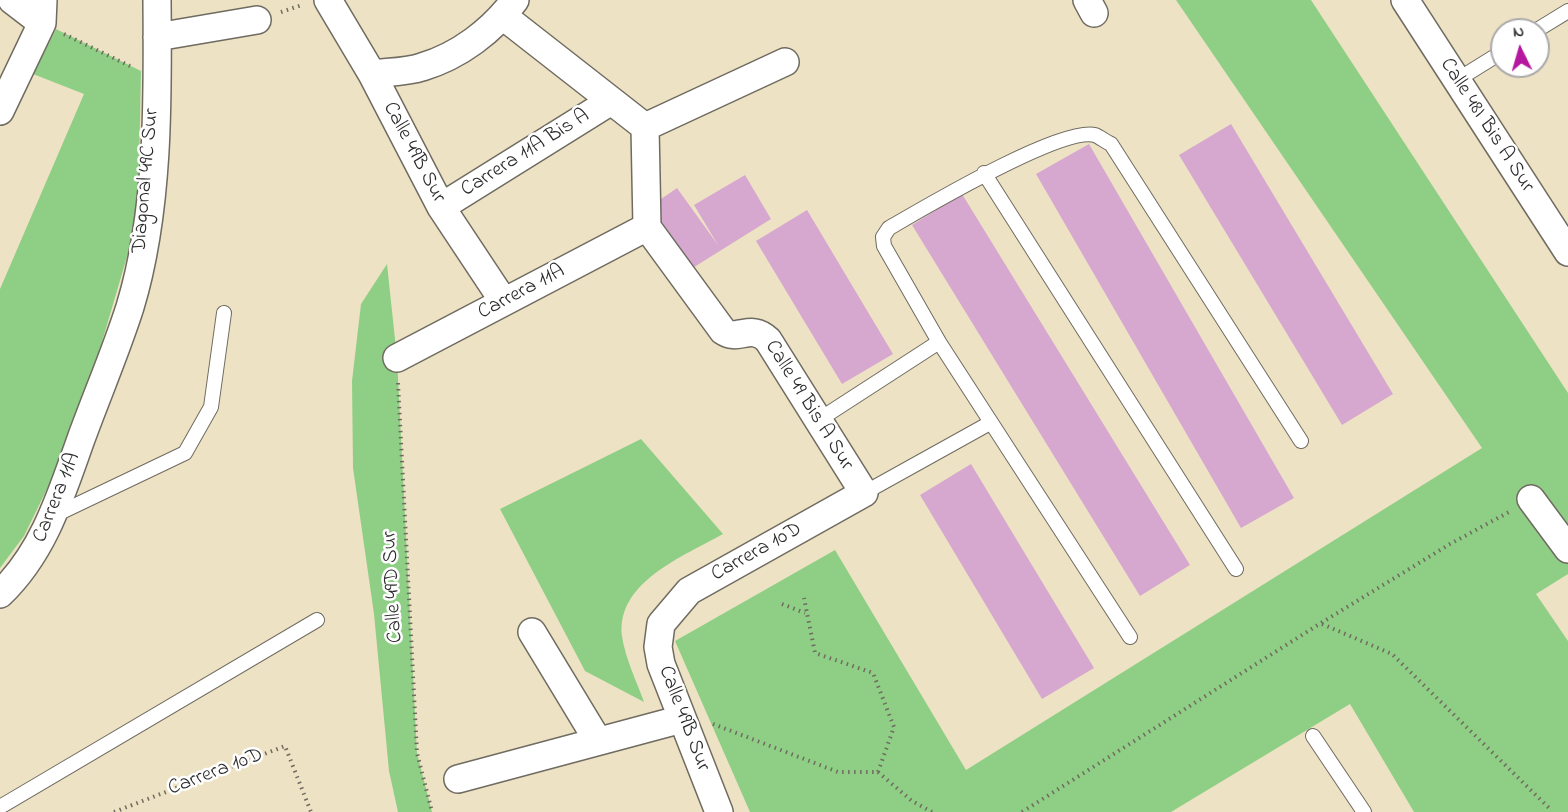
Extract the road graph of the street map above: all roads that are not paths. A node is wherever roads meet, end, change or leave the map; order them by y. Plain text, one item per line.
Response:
1 (12, 0) edge
2 (157, 0) edge
3 (1405, 0) edge
4 (317, 2) edge
5 (509, 8) edge
6 (43, 11) edge
7 (1568, 11) edge
8 (257, 20) road end
9 (1550, 22) edge
10 (158, 37) junction
11 (1490, 59) edge
12 (785, 62) dead end
13 (372, 74) junction
14 (1457, 80) junction
15 (611, 101) junction
16 (0, 111) edge
17 (645, 127) junction
18 (984, 173) junction
19 (441, 207) junction
20 (647, 227) junction
21 (1568, 252) edge
22 (504, 302) junction
23 (224, 312) dead end
24 (939, 342) junction
25 (397, 358) road end
26 (99, 391) joint
27 (817, 421) junction
28 (990, 423) junction
29 (1301, 441) dead end
30 (864, 493) junction
31 (1531, 499) road end
32 (53, 516) junction
33 (1563, 531) edge
34 (1236, 569) dead end
35 (0, 594) edge
36 (317, 620) dead end
37 (661, 624) joint
38 (532, 632) dead end
39 (1130, 637) dead end
40 (680, 715) junction
41 (1313, 736) dead end
42 (598, 741) junction
43 (458, 780) dead end
44 (0, 807) edge
45 (719, 812) edge
46 (1364, 812) edge

1 - 6 street
2 - 10 street, Diagonal 49C Sur
3 - 14 street, Calle 48I Bis A Sur
4 - 13 street, Calle 49B Sur
5 - 13 street
5 - 15 street
6 - 16 street
7 - 9 lane
8 - 10 street
10 - 26 street, Diagonal 49C Sur
11 - 14 lane
12 - 17 street
13 - 19 street, Calle 49B Sur
14 - 21 street, Calle 48I Bis A Sur
15 - 17 street
15 - 19 street, Carrera 11A Bis A
17 - 20 street
18 - 24 lane
18 - 29 lane
18 - 34 lane
19 - 22 street, Calle 49B Sur
20 - 22 street, Carrera 11A
20 - 27 street, Calle 49 Bis A Sur
22 - 25 street, Carrera 11A
23 - 32 lane
24 - 27 lane
24 - 28 lane
26 - 32 street, Carrera 11A
27 - 30 street, Calle 49 Bis A Sur
28 - 30 lane
28 - 39 lane
30 - 37 street, Carrera 10D
31 - 33 street
32 - 35 street, Carrera 11A
36 - 44 lane
37 - 40 street, Calle 49B Sur
38 - 42 street
40 - 42 street
40 - 45 street, Calle 49B Sur
41 - 46 lane
42 - 43 street

